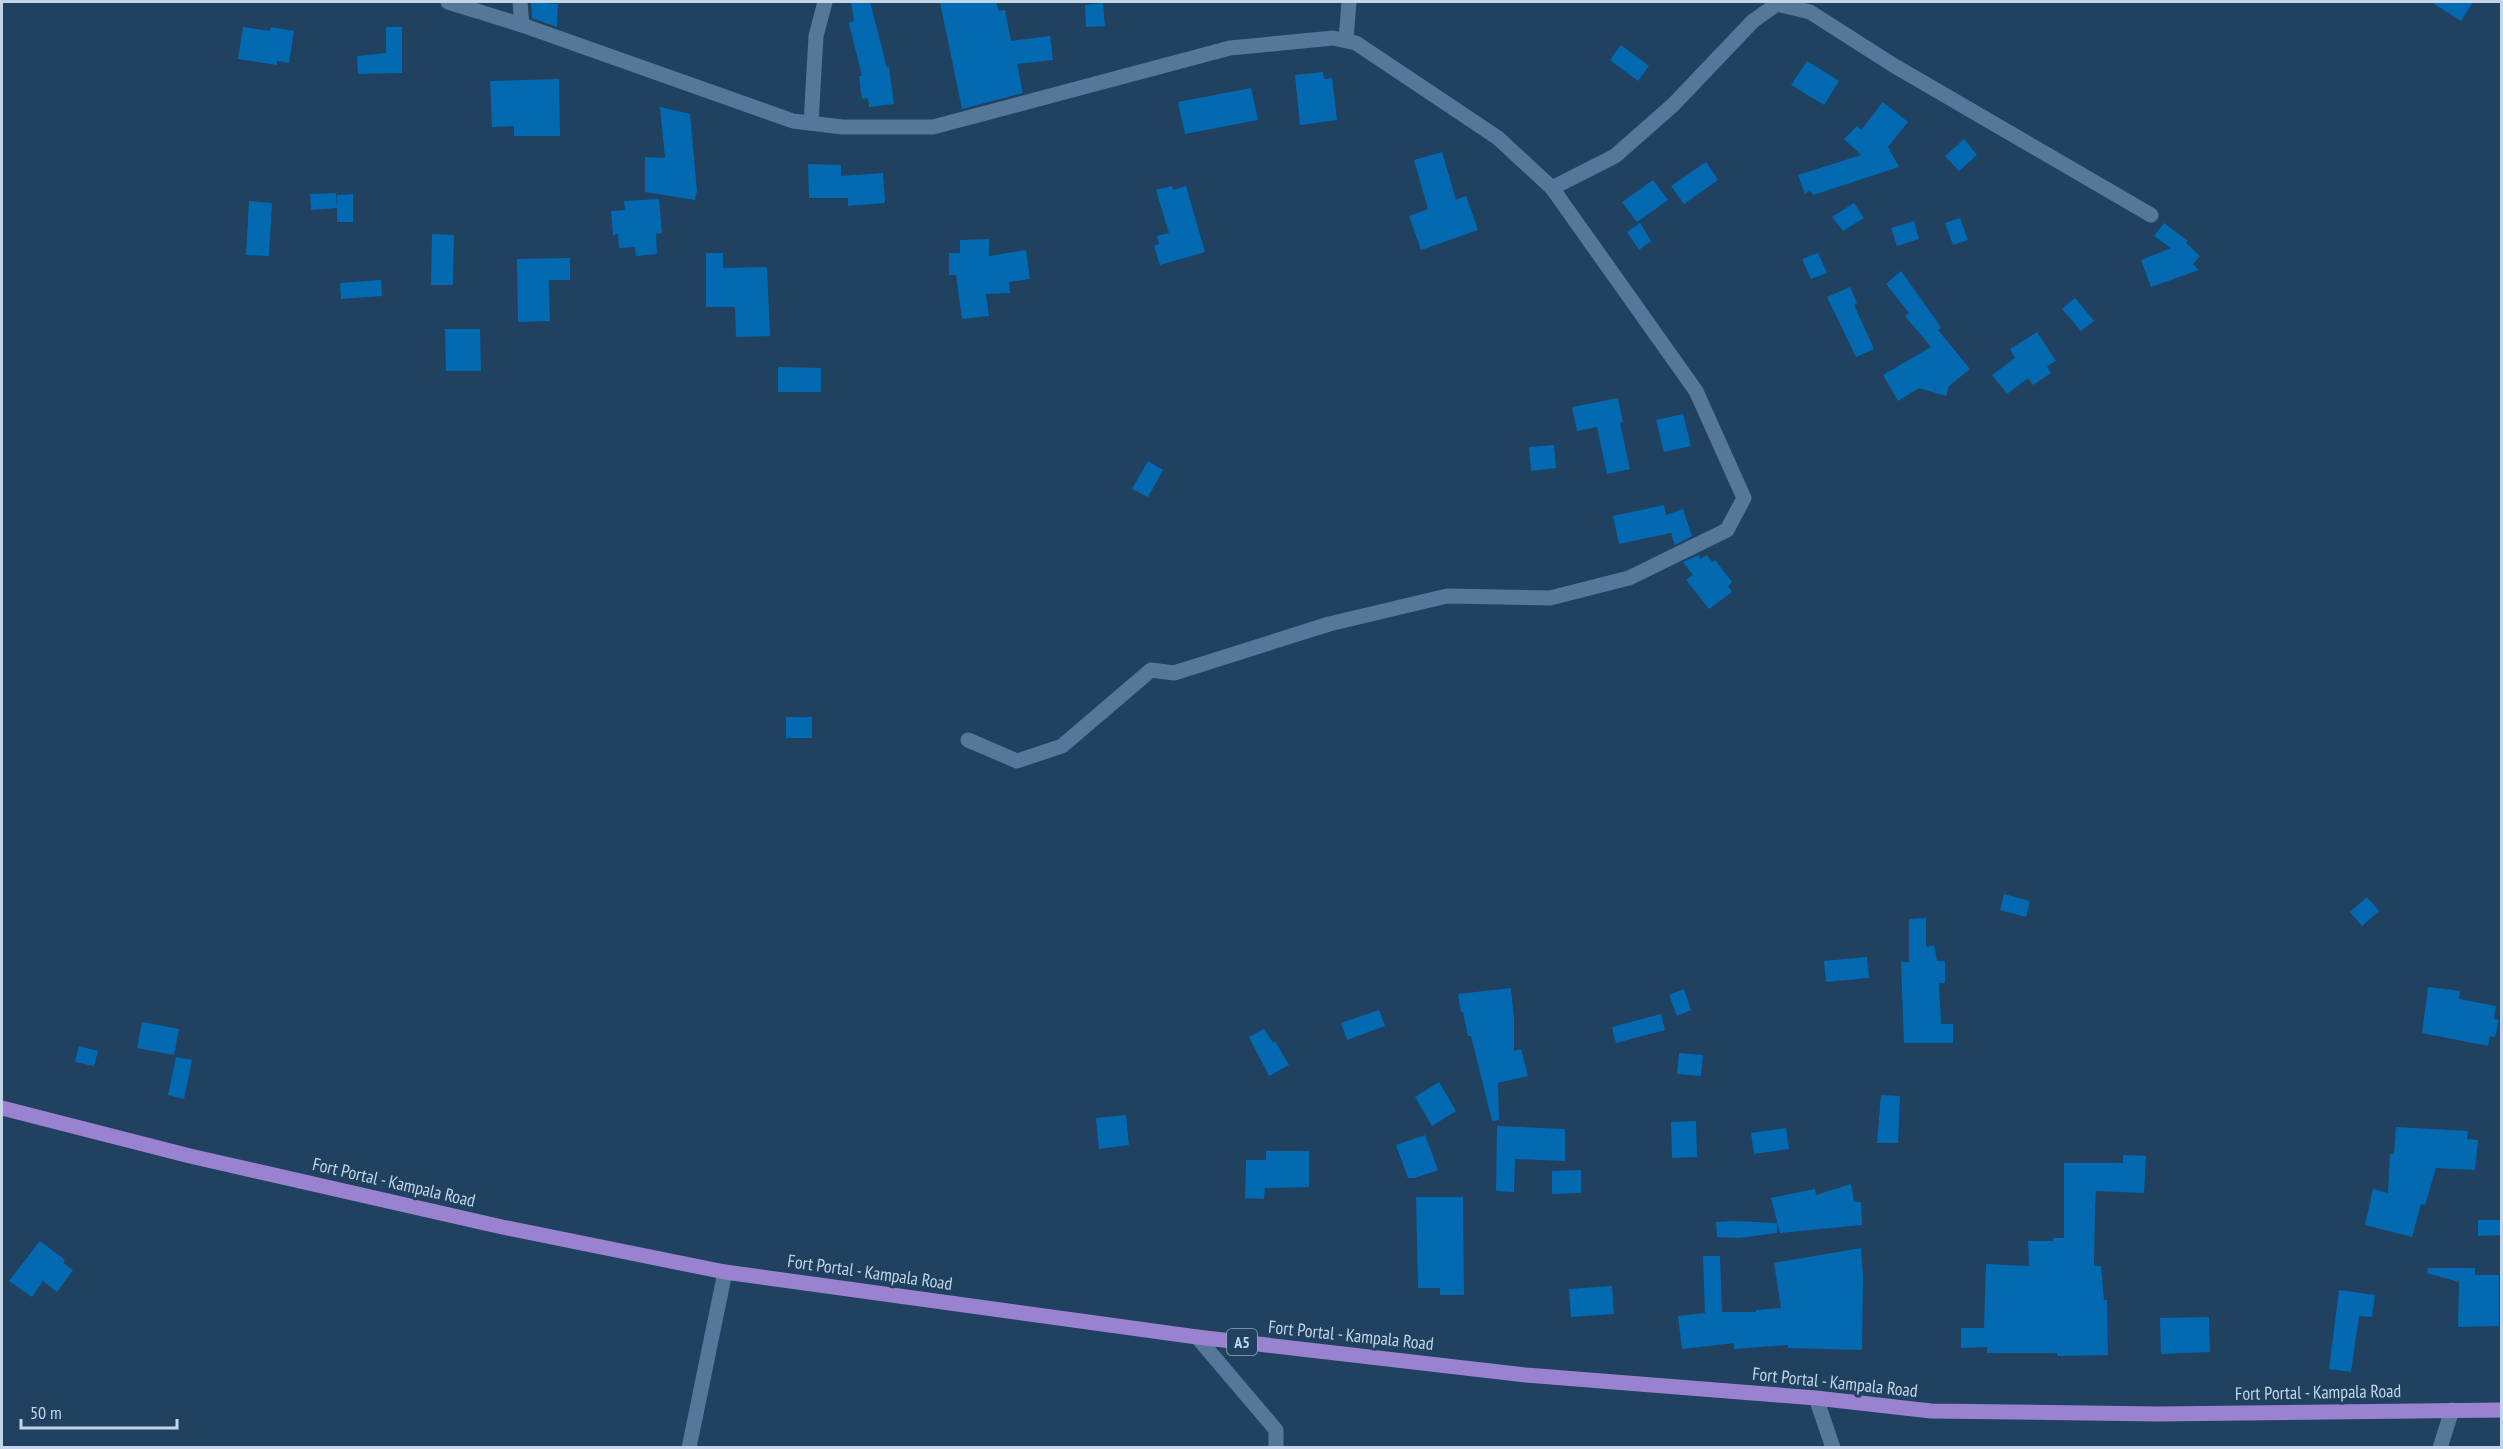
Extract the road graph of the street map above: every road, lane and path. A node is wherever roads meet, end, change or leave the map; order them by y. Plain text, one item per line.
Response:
1 (448, 2) edge
2 (520, 2) edge
3 (825, 2) edge
4 (1349, 2) edge
5 (522, 25) junction
6 (1346, 39) junction
7 (811, 123) junction
8 (1552, 188) junction
9 (2151, 215) dead end
10 (968, 740) dead end
11 (2, 1108) edge
12 (725, 1272) junction
13 (1197, 1337) junction
14 (1816, 1398) junction
15 (2452, 1410) junction
16 (2502, 1410) edge
17 (689, 1448) edge
18 (1276, 1448) edge
19 (1833, 1448) edge
20 (2440, 1448) edge

1 - 5 street
2 - 5 street
3 - 7 street
4 - 6 street
5 - 7 street
6 - 7 street
6 - 8 street
8 - 9 street
8 - 10 street
11 - 12 main road, Fort Portal - Kampala Road / A5
12 - 13 main road, Fort Portal - Kampala Road / A5
12 - 17 street
13 - 14 main road, Fort Portal - Kampala Road / A5
13 - 18 street
14 - 15 main road, Fort Portal - Kampala Road / A5
14 - 19 street
15 - 16 main road, Fort Portal - Kampala Road / A5
15 - 20 street

